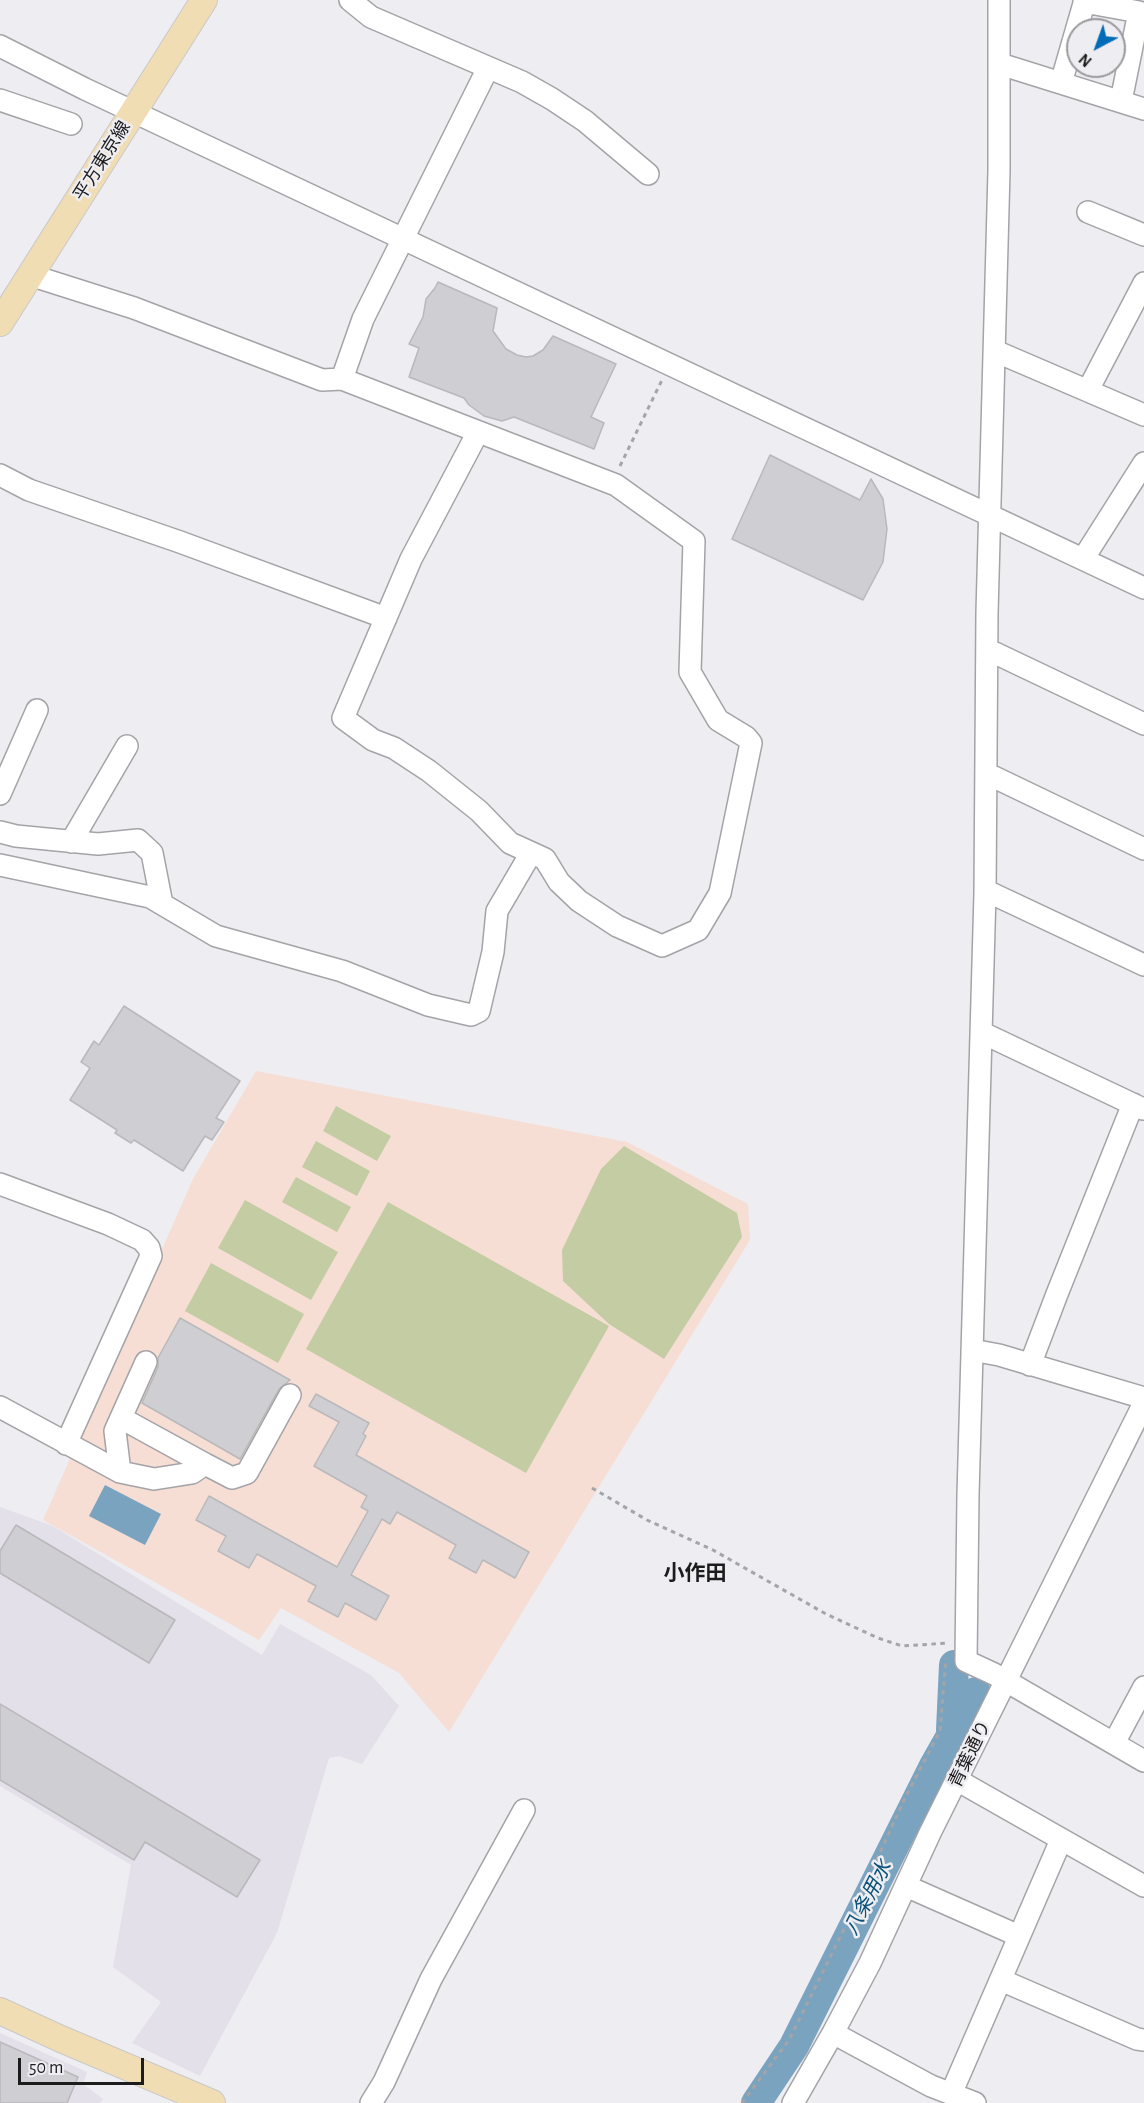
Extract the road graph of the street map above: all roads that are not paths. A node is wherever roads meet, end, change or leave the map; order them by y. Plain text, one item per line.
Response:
1 (204, 0) edge
2 (350, 0) edge
3 (999, 0) edge
4 (1084, 1) edge
5 (0, 46) edge
6 (1000, 64) junction
7 (488, 68) junction
8 (1060, 83) junction
9 (0, 100) edge
10 (1121, 101) junction
11 (1144, 109) edge
12 (134, 111) junction
13 (71, 124) dead end
14 (648, 174) dead end
15 (1088, 212) dead end
16 (1144, 235) edge
17 (403, 239) junction
18 (30, 275) junction
19 (1144, 283) edge
20 (0, 323) edge
21 (995, 351) junction
22 (342, 380) junction
23 (1088, 390) junction
24 (1144, 415) edge
25 (478, 432) junction
26 (1144, 463) edge
27 (0, 475) edge
28 (990, 514) junction
29 (1083, 559) junction
30 (1144, 588) edge
31 (386, 618) junction
32 (987, 653) junction
33 (37, 710) dead end
34 (1144, 724) edge
35 (127, 746) dead end
36 (986, 777) junction
37 (0, 795) edge
38 (0, 832) edge
39 (71, 842) junction
40 (1144, 849) edge
41 (531, 853) junction
42 (0, 865) edge
43 (985, 893) junction
44 (162, 904) junction
45 (1144, 965) edge
46 (981, 1035) junction
47 (1138, 1106) edge
48 (0, 1184) edge
49 (972, 1350) junction
50 (146, 1362) dead end
51 (1030, 1365) junction
52 (290, 1395) dead end
53 (1144, 1398) edge
54 (1144, 1403) edge
55 (0, 1407) edge
56 (121, 1418) junction
57 (66, 1444) junction
58 (205, 1464) junction
59 (120, 1472) junction
60 (1006, 1681) junction
61 (1144, 1687) edge
62 (1114, 1743) junction
63 (1144, 1761) edge
64 (957, 1780) junction
65 (524, 1809) dead end
66 (1061, 1840) junction
67 (906, 1886) junction
68 (1144, 1886) edge
69 (1019, 1936) junction
70 (1001, 1980) junction
71 (0, 2011) edge
72 (833, 2033) junction
73 (1142, 2035) edge
74 (951, 2094) junction
75 (199, 2100) edge
76 (371, 2103) edge
77 (793, 2103) edge
78 (975, 2103) edge

1 - 12 main road, 平方東京線
2 - 7 street
3 - 6 street
4 - 8 street
4 - 10 street
5 - 12 street
6 - 8 street
6 - 21 street
7 - 14 street
7 - 17 street
8 - 10 street
9 - 13 street
10 - 11 street
12 - 17 street
12 - 18 main road, 平方東京線
15 - 16 street
17 - 22 street
17 - 28 street
18 - 20 main road, 平方東京線
18 - 22 street
19 - 23 street
21 - 23 street
21 - 28 street
22 - 25 street
23 - 24 street
25 - 31 street
25 - 41 street
26 - 29 street
27 - 31 street
28 - 29 street
28 - 32 street
29 - 30 street
31 - 41 street
32 - 34 street
32 - 36 street
33 - 37 street
35 - 39 street
36 - 40 street
36 - 43 street
38 - 39 street
39 - 44 street
41 - 44 street
42 - 44 street
43 - 45 street
43 - 46 street
46 - 47 street
46 - 49 street
47 - 51 street
48 - 57 street
49 - 51 street
49 - 60 street
50 - 56 street
51 - 53 street
52 - 58 street
54 - 60 street, 青葉通り
55 - 57 street
56 - 58 street
56 - 59 street
57 - 59 street
58 - 59 street
60 - 62 street
60 - 64 street, 青葉通り
61 - 62 street
62 - 63 street
64 - 66 street
64 - 67 street, 青葉通り
65 - 76 street
66 - 68 street
66 - 69 street
67 - 69 street
67 - 72 street, 青葉通り
69 - 70 street
70 - 73 street
70 - 74 street
71 - 75 main road
72 - 74 street
72 - 77 street, 青葉通り
74 - 78 street

